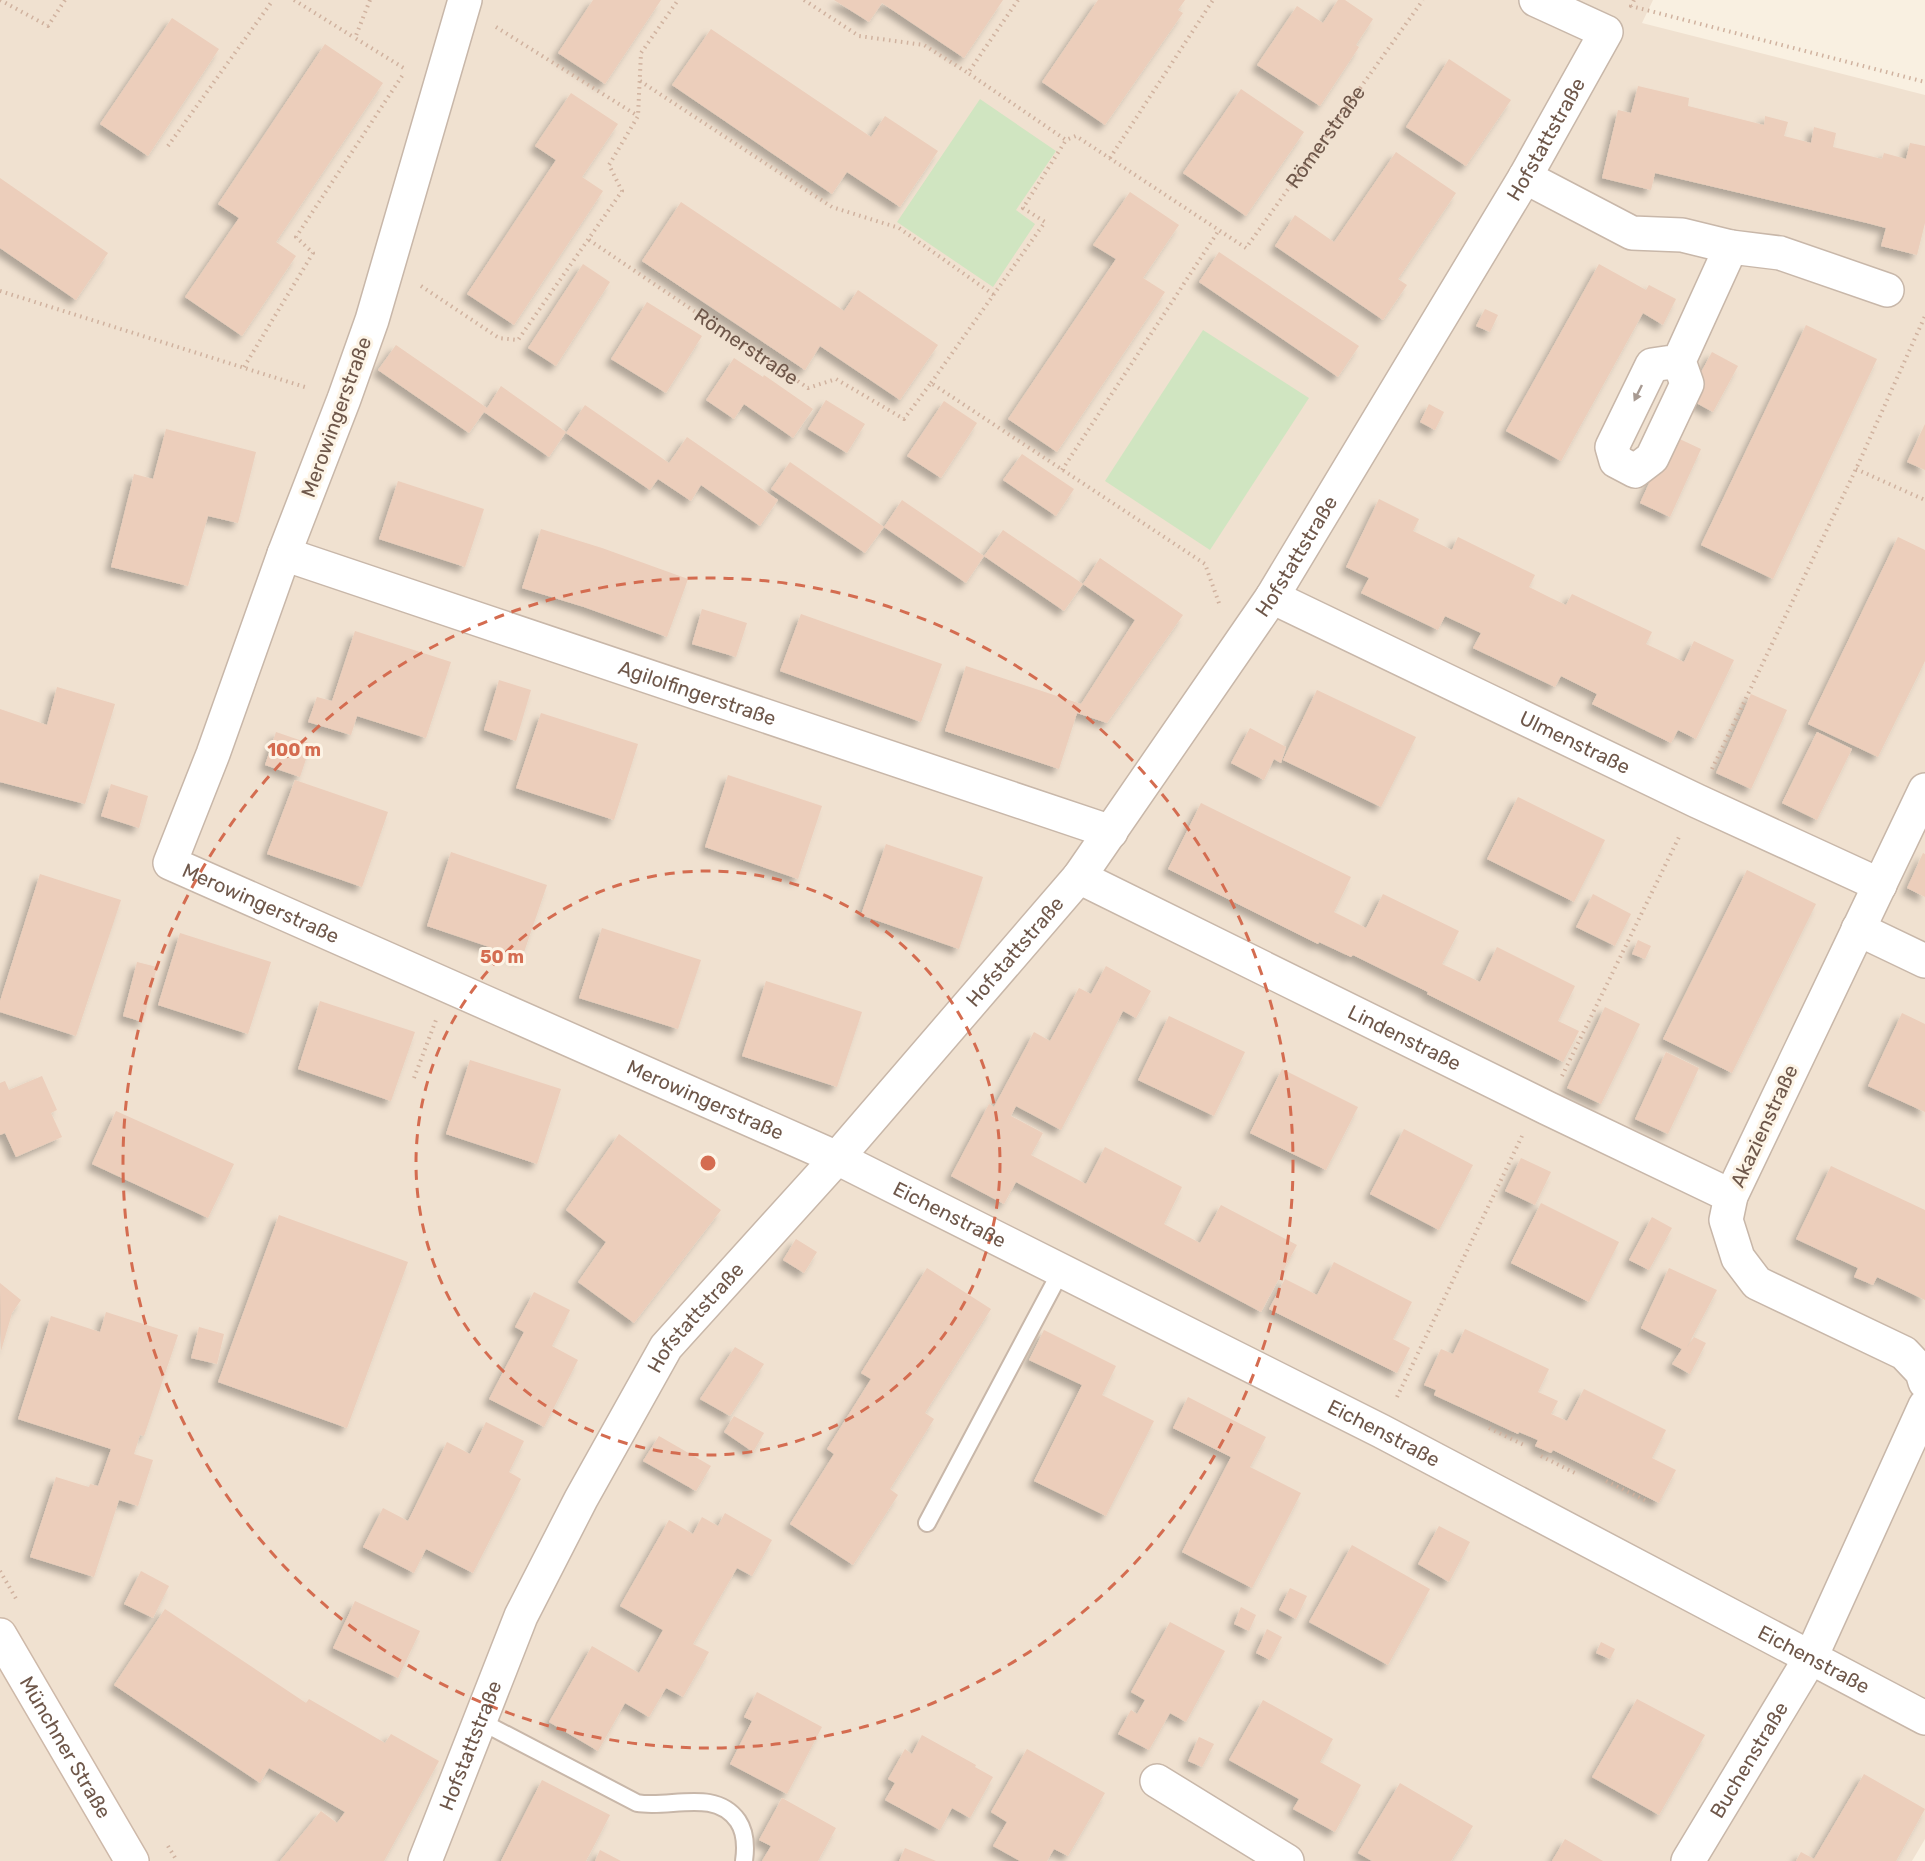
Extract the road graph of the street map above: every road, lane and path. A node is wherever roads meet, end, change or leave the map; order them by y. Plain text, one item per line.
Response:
1 (0, 0) edge
2 (65, 0) edge
3 (273, 0) edge
4 (294, 0) edge
5 (370, 0) edge
6 (678, 0) edge
7 (804, 0) edge
8 (1018, 0) edge
9 (1213, 0) edge
10 (1423, 0) edge
11 (1536, 0) edge
12 (1634, 0) edge
13 (464, 3) edge
14 (355, 38) junction
15 (406, 70) junction
16 (968, 73) junction
17 (640, 81) junction
18 (1925, 82) edge
19 (438, 90) junction
20 (638, 116) junction
21 (1066, 140) junction
22 (168, 146) dead end
23 (1110, 158) junction
24 (1525, 177) junction
25 (1219, 230) junction
26 (589, 240) junction
27 (1731, 247) junction
28 (388, 264) junction
29 (1887, 290) dead end
30 (0, 291) edge
31 (994, 295) junction
32 (1925, 316) edge
33 (1679, 361) dead end
34 (244, 367) junction
35 (931, 383) junction
36 (344, 399) junction
37 (1856, 469) junction
38 (1062, 470) junction
39 (1925, 500) edge
40 (284, 554) junction
41 (1272, 597) junction
42 (1221, 607) dead end
43 (1925, 790) edge
44 (1697, 801) junction
45 (1111, 832) junction
46 (1079, 877) junction
47 (1880, 885) junction
48 (1858, 929) junction
49 (1925, 961) edge
50 (449, 985) junction
51 (414, 1078) dead end
52 (1547, 1108) junction
53 (837, 1158) junction
54 (1731, 1196) junction
55 (1061, 1271) junction
56 (1925, 1382) edge
57 (1925, 1406) edge
58 (1489, 1428) dead end
59 (1381, 1431) junction
60 (1526, 1446) dead end
61 (1541, 1456) dead end
62 (1575, 1473) dead end
63 (1606, 1481) dead end
64 (1648, 1502) dead end
65 (927, 1523) dead end
66 (0, 1635) edge
67 (1811, 1657) junction
68 (1925, 1718) edge
69 (480, 1721) junction
70 (1157, 1781) dead end
71 (132, 1861) edge
72 (425, 1861) edge
73 (744, 1861) edge
74 (1287, 1861) edge
75 (1688, 1861) edge

1 - 2 path
3 - 22 path
4 - 14 path
5 - 14 path
6 - 17 path
7 - 16 path, Römerstraße
8 - 16 path
9 - 23 path
10 - 25 path, Römerstraße
11 - 24 street, Hofstattstraße
12 - 18 path
13 - 19 street, Merowingerstraße
13 - 20 path
14 - 15 path
15 - 19 path
15 - 34 path
16 - 21 path, Römerstraße
17 - 20 path
17 - 31 path
19 - 28 street, Merowingerstraße
20 - 26 path
21 - 23 path, Römerstraße
21 - 31 path, Römerstraße
23 - 25 path, Römerstraße
24 - 27 street
24 - 41 street, Hofstattstraße
25 - 38 path
26 - 28 path
26 - 35 path, Römerstraße
27 - 29 street
27 - 33 street
28 - 36 street, Merowingerstraße
30 - 34 path
31 - 35 path, Römerstraße
32 - 37 path
34 - 36 path
35 - 38 path
36 - 40 street, Merowingerstraße
37 - 39 path
37 - 44 path
38 - 42 path
40 - 45 street, Agilolfingerstraße
40 - 50 street, Merowingerstraße
41 - 44 street, Ulmenstraße
41 - 45 street, Hofstattstraße
43 - 47 street, Akazienstraße
44 - 47 street, Ulmenstraße
44 - 52 path
45 - 46 street, Hofstattstraße
46 - 52 street, Lindenstraße
46 - 53 street, Hofstattstraße
47 - 48 street, Akazienstraße
48 - 49 street
48 - 54 street, Akazienstraße
50 - 51 path
50 - 53 street, Merowingerstraße
52 - 54 street, Lindenstraße
52 - 59 path
53 - 55 street, Eichenstraße
53 - 69 street, Hofstattstraße
54 - 56 street, Akazienstraße
55 - 59 street, Eichenstraße
55 - 65 lane
57 - 67 street
58 - 60 path
59 - 67 street, Eichenstraße
61 - 62 path
63 - 64 path
66 - 71 street, Münchner Straße
67 - 68 street, Eichenstraße
67 - 75 street, Buchenstraße
69 - 72 street, Hofstattstraße
69 - 73 lane
70 - 74 street

